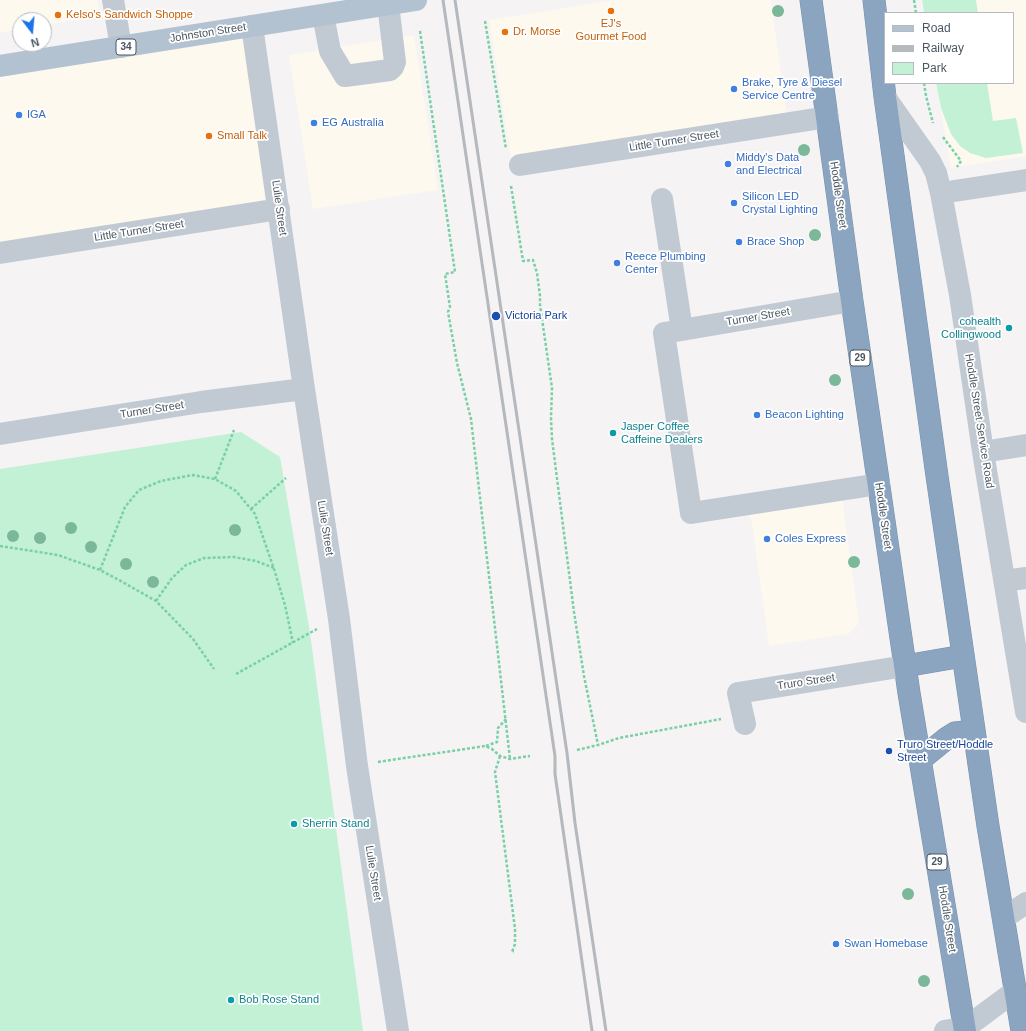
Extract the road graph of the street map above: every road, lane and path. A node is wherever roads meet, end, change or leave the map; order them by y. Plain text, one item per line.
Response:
1 (113, 0) edge
2 (416, 0) edge
3 (811, 0) edge
4 (874, 0) edge
5 (914, 0) edge
6 (388, 4) junction
7 (916, 12) edge
8 (323, 14) junction
9 (485, 21) dead end
10 (252, 26) junction
11 (420, 31) dead end
12 (121, 48) junction
13 (0, 66) edge
14 (493, 70) dead end
15 (885, 97) junction
16 (828, 118) junction
17 (520, 165) dead end
18 (1026, 180) edge
19 (941, 193) junction
20 (662, 199) dead end
21 (279, 209) junction
22 (0, 254) edge
23 (536, 283) dead end
24 (852, 302) junction
25 (673, 332) junction
26 (304, 389) junction
27 (234, 430) dead end
28 (0, 434) edge
29 (1026, 446) edge
30 (983, 452) junction
31 (286, 478) dead end
32 (215, 479) junction
33 (878, 484) junction
34 (251, 509) junction
35 (0, 546) edge
36 (274, 569) junction
37 (100, 570) junction
38 (1026, 578) edge
39 (1004, 581) junction
40 (156, 601) junction
41 (339, 619) junction
42 (293, 643) junction
43 (963, 656) junction
44 (905, 666) junction
45 (214, 669) dead end
46 (236, 674) dead end
47 (1026, 712) edge
48 (506, 719) junction
49 (717, 721) dead end
50 (745, 724) dead end
51 (974, 731) junction
52 (598, 745) junction
53 (485, 746) junction
54 (577, 750) dead end
55 (500, 756) junction
56 (530, 756) dead end
57 (510, 759) junction
58 (920, 760) junction
59 (357, 766) junction
60 (1026, 903) edge
61 (1004, 918) junction
62 (514, 952) dead end
63 (1015, 991) junction
64 (958, 1030) edge
65 (398, 1031) edge
66 (1022, 1031) edge

1 - 12 street
2 - 6 main road, Johnston Street / 34
3 - 16 highway, Hoddle Street / 29
4 - 15 highway
5 - 7 path
6 - 8 main road, Johnston Street / 34
6 - 8 street
8 - 10 main road, Johnston Street / 34
9 - 14 path
10 - 12 main road, Johnston Street / 34
10 - 21 street, Lulie Street
11 - 48 path
12 - 13 main road, Johnston Street / 34
15 - 19 street, Hoddle Street Service Road
15 - 43 highway
16 - 17 street, Little Turner Street
16 - 24 highway, Hoddle Street / 29
18 - 19 street
19 - 30 street, Hoddle Street Service Road
20 - 25 street
21 - 22 street, Little Turner Street
21 - 26 street, Lulie Street
23 - 52 path
24 - 25 street, Turner Street
24 - 33 highway, Hoddle Street / 29
25 - 33 street
26 - 28 street, Turner Street
26 - 41 street, Lulie Street
27 - 32 path
29 - 30 street
30 - 39 street, Hoddle Street Service Road
31 - 34 path
32 - 34 path
32 - 37 path
33 - 44 highway, Hoddle Street / 29
34 - 36 path
35 - 37 path
36 - 40 path
36 - 42 path
37 - 40 path
38 - 39 street
39 - 47 street, Hoddle Street Service Road
40 - 45 path
41 - 42 path
41 - 59 street, Lulie Street
42 - 46 path
43 - 44 highway
43 - 51 highway
44 - 50 street, Truro Street
44 - 58 highway, Hoddle Street / 29
48 - 53 path
48 - 57 path
49 - 52 path
51 - 58 highway
51 - 61 highway
52 - 54 path
53 - 55 path
53 - 59 path
55 - 57 path
55 - 62 path
56 - 57 path
58 - 64 highway, Hoddle Street / 29
59 - 65 street, Lulie Street
60 - 61 street
61 - 63 highway
63 - 64 street
63 - 66 highway

